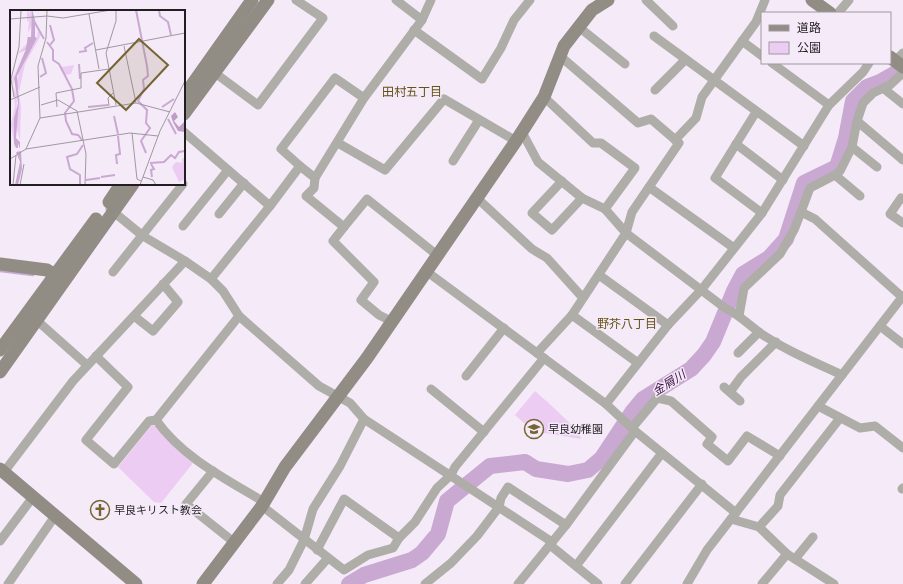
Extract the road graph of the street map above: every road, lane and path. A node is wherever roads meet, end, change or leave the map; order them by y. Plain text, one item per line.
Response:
1 (252, 0) edge
2 (268, 0) edge
3 (296, 0) edge
4 (396, 0) edge
5 (431, 0) edge
6 (530, 0) edge
7 (608, 0) edge
8 (646, 0) edge
9 (765, 0) edge
10 (812, 0) edge
11 (849, 0) edge
12 (829, 12) edge
13 (839, 12) edge
14 (422, 20) junction
15 (673, 26) dead end
16 (580, 28) junction
17 (414, 30) junction
18 (654, 36) dead end
19 (742, 41) junction
20 (761, 55) edge
21 (560, 56) junction
22 (685, 60) junction
23 (899, 62) edge
24 (625, 64) dead end
25 (773, 64) edge
26 (868, 64) edge
27 (210, 69) junction
28 (713, 81) junction
29 (884, 88) junction
30 (655, 90) dead end
31 (185, 95) edge
32 (544, 97) junction
33 (364, 98) junction
34 (903, 104) edge
35 (829, 105) junction
36 (185, 112) edge
37 (756, 112) junction
38 (478, 120) junction
39 (857, 121) junction
40 (185, 133) edge
41 (519, 136) junction
42 (675, 140) junction
43 (338, 143) junction
44 (736, 144) junction
45 (804, 146) junction
46 (852, 147) junction
47 (903, 160) edge
48 (453, 161) dead end
49 (300, 166) junction
50 (877, 167) dead end
51 (228, 170) junction
52 (835, 176) junction
53 (314, 178) junction
54 (783, 180) junction
55 (562, 181) junction
56 (244, 183) junction
57 (120, 185) edge
58 (132, 185) edge
59 (182, 185) edge
60 (650, 187) junction
61 (860, 196) dead end
62 (477, 198) junction
63 (582, 198) junction
64 (903, 199) edge
65 (270, 206) junction
66 (109, 208) junction
67 (605, 209) junction
68 (801, 212) junction
69 (762, 213) junction
70 (219, 214) dead end
71 (903, 223) edge
72 (183, 226) dead end
73 (344, 227) junction
74 (626, 233) junction
75 (143, 236) junction
76 (734, 248) junction
77 (437, 255) junction
78 (185, 261) junction
79 (0, 264) edge
80 (426, 271) junction
81 (113, 272) dead end
82 (55, 275) junction
83 (599, 275) junction
84 (211, 279) junction
85 (163, 284) junction
86 (702, 289) junction
87 (903, 296) edge
88 (583, 298) junction
89 (737, 314) junction
90 (572, 315) junction
91 (32, 316) junction
92 (134, 316) junction
93 (239, 316) junction
94 (392, 321) junction
95 (668, 325) junction
96 (880, 326) junction
97 (504, 328) junction
98 (759, 332) junction
99 (776, 342) junction
100 (903, 344) edge
101 (0, 350) edge
102 (738, 353) dead end
103 (541, 355) junction
104 (96, 356) junction
105 (638, 363) junction
106 (87, 365) junction
107 (0, 372) edge
108 (842, 375) junction
109 (466, 376) dead end
110 (431, 389) dead end
111 (339, 397) junction
112 (740, 401) dead end
113 (606, 404) junction
114 (818, 406) junction
115 (364, 418) junction
116 (840, 418) junction
117 (156, 420) junction
118 (632, 428) junction
119 (484, 432) junction
120 (903, 448) edge
121 (662, 453) junction
122 (780, 456) junction
123 (1, 470) edge
124 (213, 471) junction
125 (451, 475) junction
126 (702, 484) junction
127 (33, 497) junction
128 (263, 504) junction
129 (499, 507) junction
130 (55, 516) junction
131 (733, 516) junction
132 (566, 525) junction
133 (759, 527) junction
134 (813, 537) dead end
135 (399, 538) junction
136 (304, 540) junction
137 (0, 541) edge
138 (235, 543) junction
139 (551, 543) junction
140 (318, 550) junction
141 (787, 554) junction
142 (328, 558) junction
143 (795, 559) junction
144 (576, 566) junction
145 (522, 583) edge
146 (8, 584) edge
147 (136, 584) edge
148 (203, 584) edge
149 (277, 584) edge
150 (305, 584) edge
151 (425, 584) edge
152 (598, 584) edge
153 (625, 584) edge
154 (687, 584) edge
155 (762, 584) edge
156 (834, 584) edge

1 - 27 street
2 - 27 street
3 - 27 street
4 - 14 street
5 - 14 street
6 - 17 street
7 - 16 street
8 - 15 street
9 - 19 street
10 - 12 street
11 - 13 street
14 - 17 street
16 - 21 street
16 - 24 street
17 - 33 street
18 - 22 street
19 - 20 street
19 - 28 street
21 - 32 street
21 - 42 street
22 - 28 street
22 - 30 street
23 - 29 street
25 - 35 street
26 - 35 street
27 - 31 street
27 - 36 street
28 - 37 street
28 - 42 street
29 - 34 street
29 - 39 street
32 - 41 street
32 - 67 street
33 - 43 street
33 - 49 street
35 - 45 street
37 - 44 street
37 - 45 street
38 - 41 street
38 - 43 street
38 - 48 street
39 - 46 street
39 - 47 street
40 - 51 street
41 - 55 street
41 - 62 street
42 - 60 street
43 - 53 street
44 - 54 street
44 - 69 street
45 - 54 street
46 - 50 street
46 - 52 street
49 - 53 street
49 - 65 street
51 - 56 street
51 - 72 street
52 - 61 street
52 - 68 street
53 - 73 street
54 - 69 street
55 - 63 street
55 - 63 street
56 - 65 street
56 - 70 street
57 - 66 street
58 - 66 street
59 - 75 street
60 - 74 street
60 - 76 street
62 - 77 street
62 - 88 street
63 - 67 street
64 - 71 street
65 - 84 street
66 - 75 street
66 - 82 street
66 - 91 street
67 - 74 street
68 - 87 street
68 - 89 street
69 - 76 street
73 - 77 street
73 - 94 street
74 - 83 street
74 - 86 street
75 - 78 street
75 - 81 street
76 - 86 street
77 - 80 street
78 - 84 street
78 - 85 street
79 - 82 street
80 - 94 street
80 - 97 street
82 - 91 street
83 - 88 street
83 - 95 street
84 - 93 street
85 - 92 street
85 - 92 street
86 - 89 street
86 - 95 street
87 - 96 street
88 - 90 street
89 - 98 street
90 - 103 street
90 - 105 street
91 - 101 street
91 - 106 street
91 - 107 street
92 - 104 street
93 - 111 street
93 - 117 street
94 - 111 street
95 - 105 street
96 - 100 street
96 - 108 street
97 - 103 street
97 - 109 street
98 - 99 street
98 - 102 street
99 - 108 street
99 - 112 street
103 - 113 street
103 - 119 street
104 - 106 street
104 - 117 street
105 - 113 street
106 - 123 street
108 - 114 street
110 - 119 street
111 - 115 street
111 - 128 street
113 - 118 street
114 - 116 street
114 - 122 street
115 - 125 street
115 - 136 street
116 - 120 street
116 - 133 street
117 - 124 street
118 - 121 street
118 - 122 street
118 - 132 street
119 - 125 street
121 - 126 street
121 - 144 street
122 - 131 street
123 - 127 street
124 - 128 street
124 - 138 street
125 - 129 street
125 - 135 street
126 - 131 street
126 - 153 street
127 - 130 street
127 - 137 street
128 - 136 street
128 - 138 street
129 - 132 street
129 - 139 street
129 - 151 street
130 - 146 street
130 - 147 street
131 - 133 street
131 - 154 street
132 - 139 street
133 - 141 street
134 - 143 street
135 - 140 street
135 - 142 street
136 - 140 street
136 - 149 street
138 - 148 street
139 - 144 street
139 - 145 street
140 - 142 street
141 - 143 street
141 - 155 street
142 - 150 street
143 - 156 street
144 - 152 street

